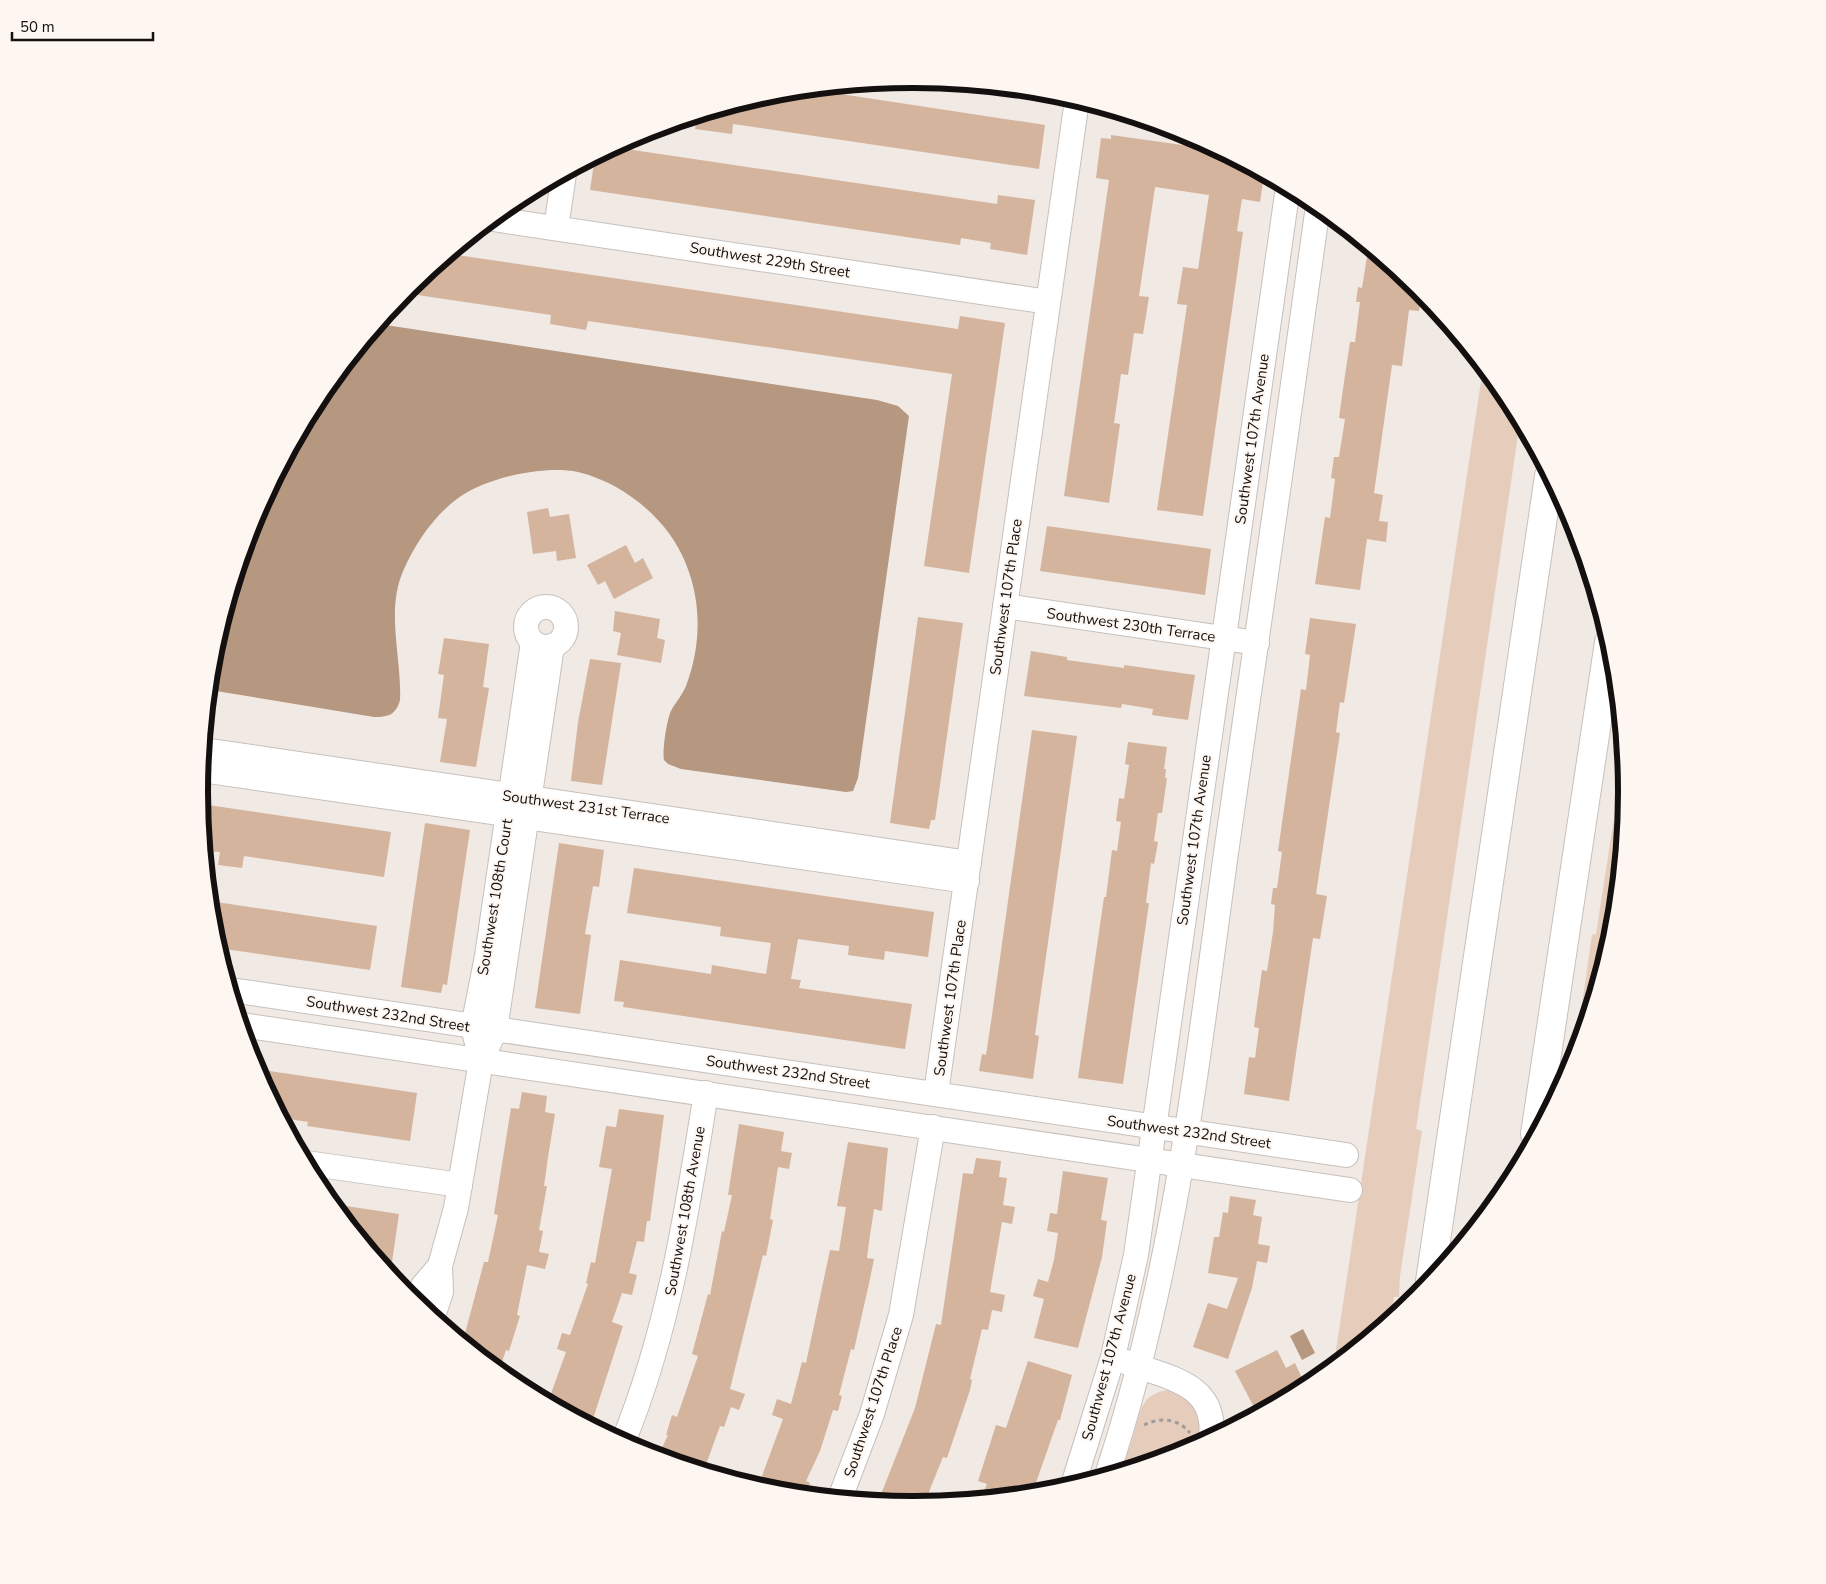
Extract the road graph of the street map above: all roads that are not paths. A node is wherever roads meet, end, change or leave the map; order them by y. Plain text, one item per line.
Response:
1 (1076, 107) edge
2 (563, 181) edge
3 (1287, 195) edge
4 (1317, 215) edge
5 (502, 220) edge
6 (556, 228) junction
7 (1048, 302) junction
8 (1548, 486) edge
9 (1005, 606) junction
10 (1223, 638) junction
11 (1257, 643) junction
12 (543, 644) dead end
13 (1606, 665) edge
14 (210, 751) edge
15 (209, 771) edge
16 (518, 807) junction
17 (968, 872) junction
18 (238, 991) edge
19 (243, 1007) edge
20 (429, 1020) junction
21 (249, 1026) edge
22 (484, 1029) junction
23 (481, 1061) junction
24 (706, 1093) junction
25 (936, 1093) junction
26 (1537, 1118) edge
27 (933, 1127) junction
28 (1153, 1127) junction
29 (1188, 1132) junction
30 (1346, 1155) dead end
31 (1149, 1160) junction
32 (316, 1164) edge
33 (1183, 1165) junction
34 (460, 1186) junction
35 (1350, 1190) dead end
36 (440, 1266) junction
37 (1432, 1269) edge
38 (419, 1294) edge
39 (435, 1310) edge
40 (1113, 1357) junction
41 (1140, 1368) junction
42 (625, 1435) edge
43 (1202, 1435) edge
44 (1109, 1468) edge
45 (1075, 1477) edge
46 (842, 1492) edge

1 - 7 street, Southwest 107th Place
2 - 6 street
3 - 10 street, Southwest 107th Avenue
4 - 11 street, Southwest 107th Avenue
5 - 6 street, Southwest 229th Street
6 - 7 street, Southwest 229th Street
7 - 9 street, Southwest 107th Place
8 - 37 highway
9 - 10 street, Southwest 230th Terrace
9 - 17 street, Southwest 107th Place
10 - 11 street, Southwest 230th Terrace
10 - 28 street, Southwest 107th Avenue
11 - 29 street, Southwest 107th Avenue
12 - 16 street, Southwest 108th Court
13 - 26 highway
14 - 16 street, Southwest 231st Terrace
15 - 16 street, Southwest 231st Terrace
16 - 17 street, Southwest 231st Terrace
16 - 22 street, Southwest 108th Court
17 - 25 street, Southwest 107th Place
18 - 20 street, Southwest 232nd Street
19 - 20 street
20 - 22 street, Southwest 232nd Street
21 - 23 street
22 - 23 street, Southwest 108th Court
22 - 25 street, Southwest 232nd Street
23 - 24 street
23 - 34 street, Southwest 108th Court
24 - 27 street
24 - 42 street, Southwest 108th Avenue
25 - 28 street, Southwest 232nd Street
27 - 31 street
27 - 46 street, Southwest 107th Place
28 - 29 street, Southwest 232nd Street
28 - 31 street, Southwest 107th Avenue
29 - 30 street, Southwest 232nd Street
29 - 33 street, Southwest 107th Avenue
31 - 33 street
31 - 40 street, Southwest 107th Avenue
32 - 34 street
33 - 35 street
33 - 41 street, Southwest 107th Avenue
34 - 36 street, Southwest 108th Court
36 - 38 street, Southwest 108th Court
36 - 39 street, Southwest 108th Court
40 - 41 street
40 - 45 street, Southwest 107th Avenue
41 - 43 street
41 - 44 street, Southwest 107th Avenue

